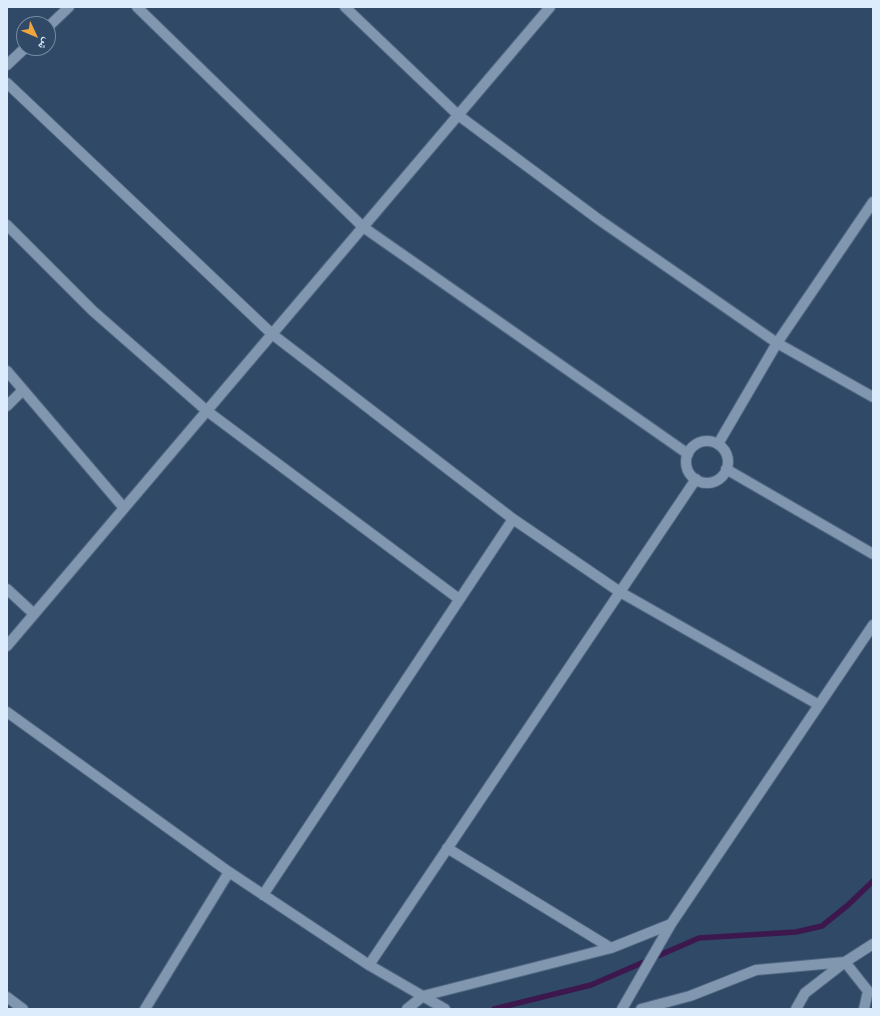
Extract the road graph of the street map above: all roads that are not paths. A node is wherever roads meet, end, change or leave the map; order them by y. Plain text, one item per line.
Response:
1 (69, 7) edge
2 (137, 7) edge
3 (345, 7) edge
4 (550, 7) edge
5 (56, 19) edge
6 (17, 56) edge
7 (7, 65) edge
8 (7, 82) edge
9 (458, 115) junction
10 (873, 202) edge
11 (7, 225) edge
12 (363, 227) junction
13 (272, 334) junction
14 (777, 343) junction
15 (7, 371) edge
16 (23, 390) junction
17 (873, 397) edge
18 (7, 406) edge
19 (207, 410) junction
20 (718, 444) junction
21 (688, 454) junction
22 (726, 469) junction
23 (696, 479) junction
24 (124, 508) junction
25 (513, 519) junction
26 (873, 554) edge
27 (7, 589) edge
28 (620, 592) junction
29 (459, 599) junction
30 (34, 614) junction
31 (873, 625) edge
32 (7, 646) edge
33 (819, 705) junction
34 (7, 712) edge
35 (447, 848) junction
36 (229, 872) junction
37 (263, 895) junction
38 (671, 924) junction
39 (873, 944) edge
40 (610, 948) junction
41 (845, 962) junction
42 (369, 965) junction
43 (871, 992) edge
44 (423, 996) junction
45 (7, 997) edge
46 (441, 1007) edge
47 (23, 1009) edge
48 (145, 1009) edge
49 (408, 1009) edge
50 (622, 1009) edge
51 (641, 1009) edge
52 (796, 1009) edge
53 (864, 1009) edge

1 - 5 street
2 - 12 street
3 - 9 street
4 - 9 street
6 - 7 street
8 - 13 street
9 - 12 street
9 - 14 street
10 - 14 street
11 - 19 street
12 - 13 street
12 - 21 street
13 - 19 street
13 - 25 street
14 - 17 street
14 - 20 street
15 - 16 street
16 - 18 street
16 - 24 street
19 - 24 street
19 - 29 street
20 - 21 street
20 - 22 street
21 - 23 street
22 - 23 street
22 - 26 street
23 - 28 street
24 - 30 street
25 - 28 street
25 - 29 street
27 - 30 street
28 - 33 street
28 - 35 street
29 - 37 street
30 - 32 street
31 - 33 street
33 - 38 street
34 - 36 street
35 - 40 street
35 - 42 street
36 - 37 street
36 - 48 street
37 - 42 street
38 - 40 street
38 - 50 street
39 - 41 street
40 - 44 street
41 - 43 street
41 - 51 street
41 - 52 street
42 - 44 street
43 - 53 street
44 - 46 street
44 - 49 street
45 - 47 street

